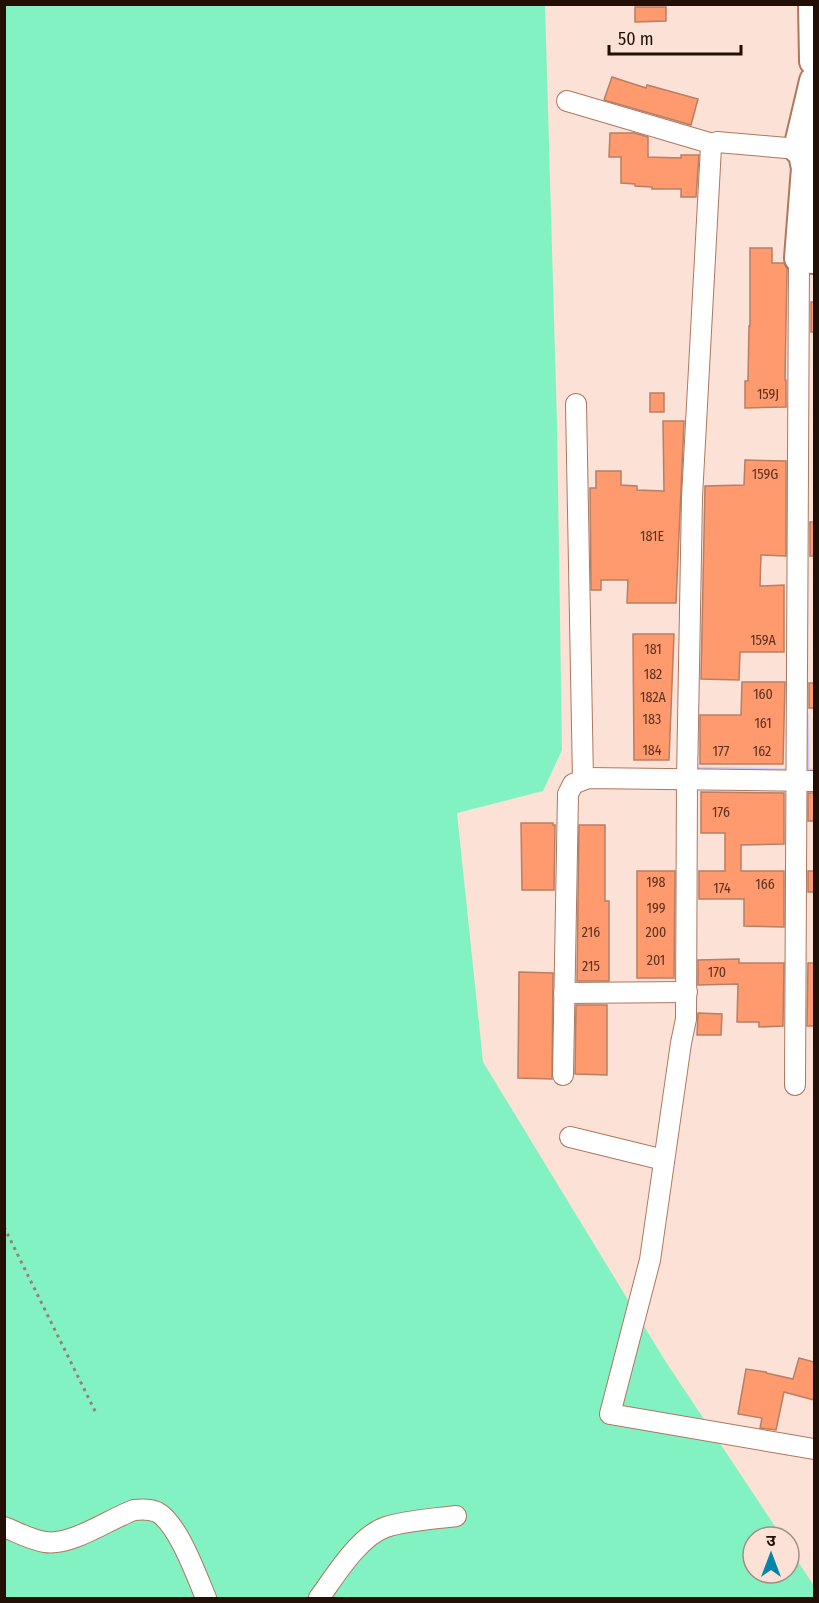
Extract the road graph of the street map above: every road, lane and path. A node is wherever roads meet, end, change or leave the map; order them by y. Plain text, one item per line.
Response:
1 (813, 4) edge
2 (814, 62) edge
3 (814, 81) edge
4 (567, 101) dead end
5 (713, 144) junction
6 (798, 149) junction
7 (807, 259) edge
8 (576, 404) dead end
9 (801, 775) edge
10 (583, 779) junction
11 (687, 780) junction
12 (687, 992) junction
13 (564, 993) junction
14 (563, 1075) dead end
15 (795, 1085) dead end
16 (570, 1137) dead end
17 (664, 1160) junction
18 (4, 1227) edge
19 (95, 1411) dead end
20 (814, 1449) edge
21 (456, 1516) dead end
22 (4, 1527) edge
23 (206, 1599) edge
24 (319, 1599) edge

1 - 2 street
3 - 6 street
4 - 5 street
5 - 6 street
5 - 11 street
6 - 7 street
7 - 9 street
8 - 10 street
9 - 11 street
9 - 15 street
10 - 11 street
10 - 13 street
11 - 12 street
12 - 13 street
12 - 17 street
13 - 14 street
16 - 17 street
17 - 20 street
18 - 19 path
21 - 24 street
22 - 23 street

